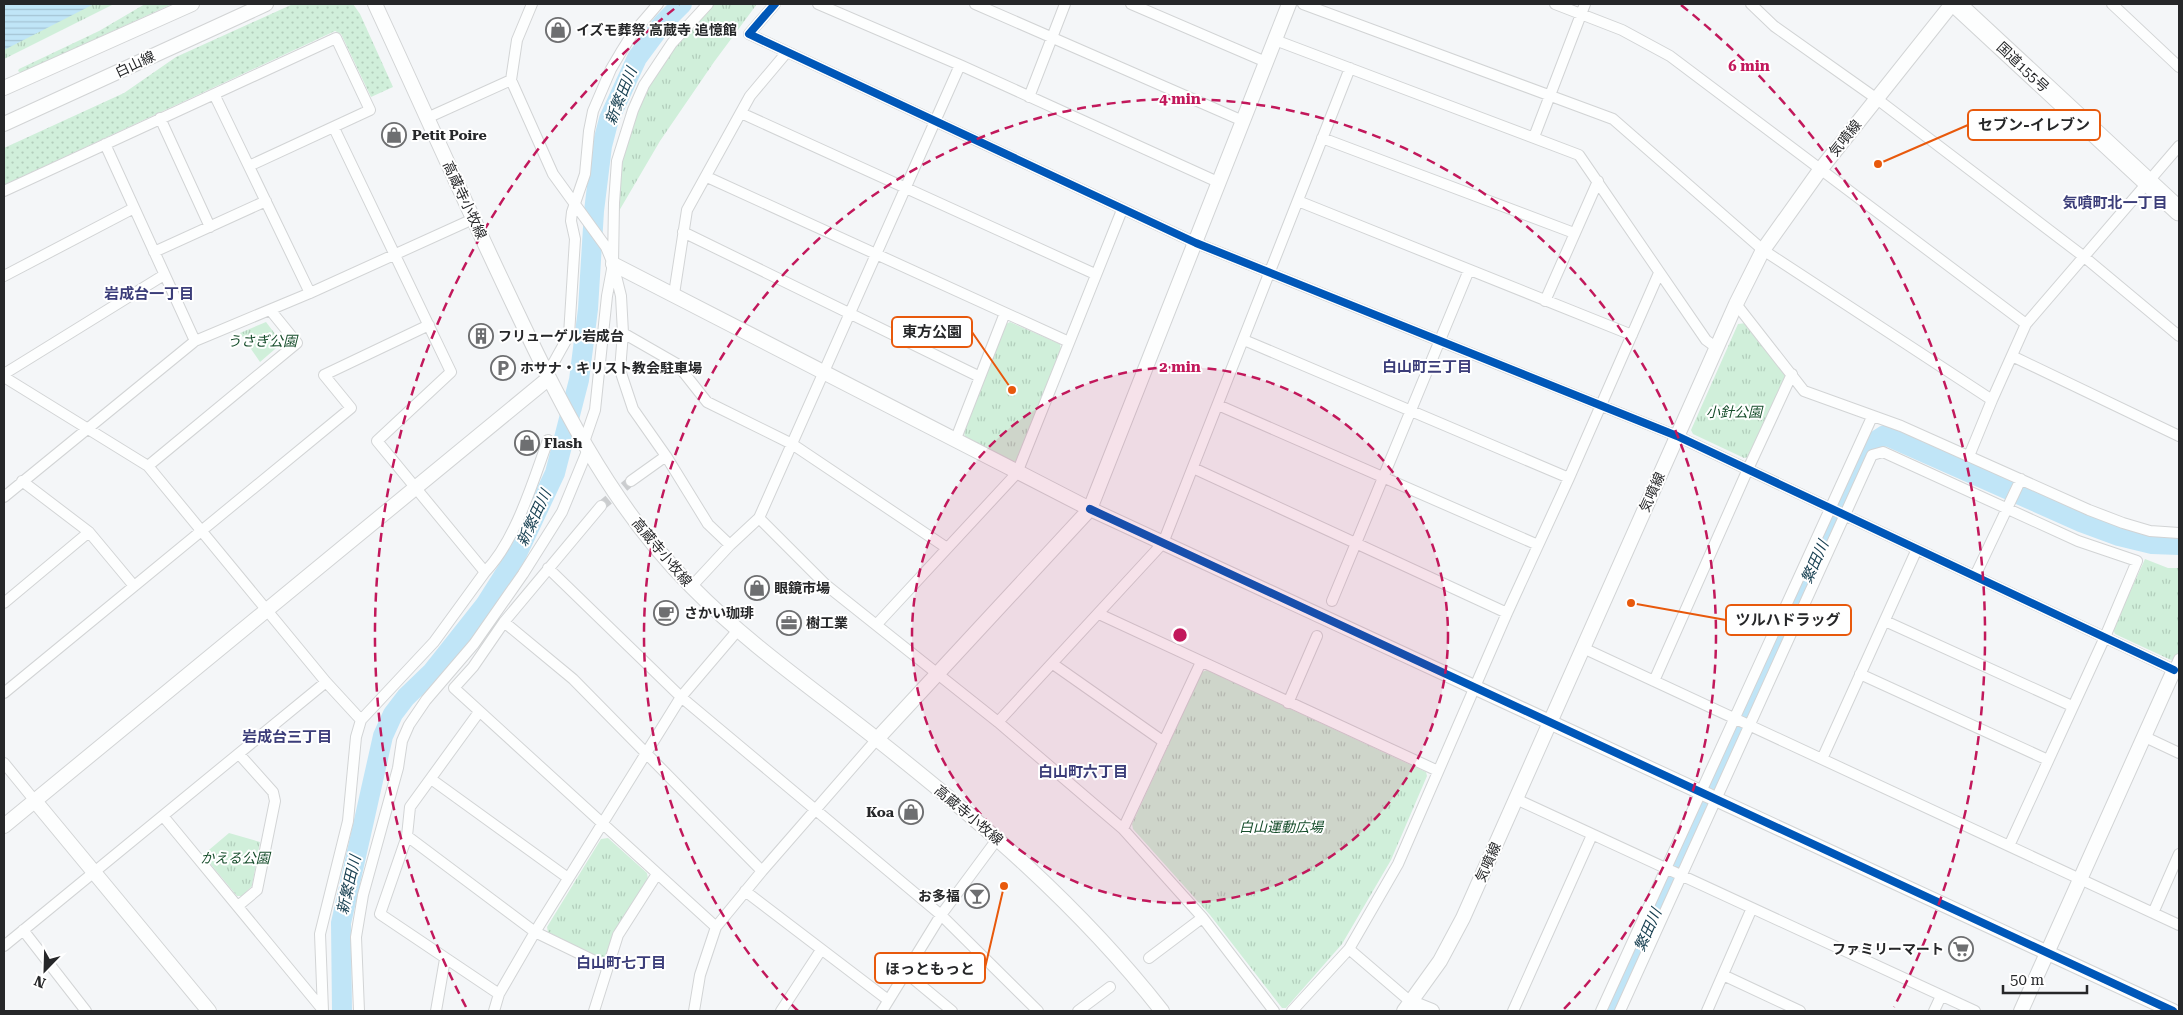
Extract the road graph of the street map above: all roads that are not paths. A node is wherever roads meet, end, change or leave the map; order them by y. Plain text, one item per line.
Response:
1 (192, 4) edge
2 (266, 4) edge
3 (375, 4) edge
4 (532, 4) edge
5 (658, 4) edge
6 (708, 4) edge
7 (775, 4) edge
8 (818, 4) edge
9 (975, 4) edge
10 (1065, 4) edge
11 (1131, 4) edge
12 (1289, 4) edge
13 (1303, 4) edge
14 (1555, 4) edge
15 (1751, 4) edge
16 (1952, 4) edge
17 (1956, 4) edge
18 (1974, 4) edge
19 (2112, 4) edge
20 (1143, 6) edge
21 (1583, 9) edge
22 (1052, 38) junction
23 (1275, 40) junction
24 (787, 52) junction
25 (1266, 62) junction
26 (960, 65) junction
27 (2179, 67) edge
28 (1350, 68) junction
29 (511, 80) junction
30 (4, 88) edge
31 (214, 94) junction
32 (1549, 96) junction
33 (1029, 97) junction
34 (1877, 99) junction
35 (741, 113) junction
36 (160, 118) junction
37 (427, 118) junction
38 (1243, 121) junction
39 (934, 122) junction
40 (4, 124) edge
41 (334, 128) junction
42 (1534, 137) junction
43 (1322, 138) junction
44 (105, 144) junction
45 (2179, 146) edge
46 (248, 166) junction
47 (1820, 170) junction
48 (707, 177) junction
49 (2152, 179) junction
50 (1598, 182) junction
51 (1220, 183) junction
52 (905, 188) junction
53 (4, 191) edge
54 (2179, 196) edge
55 (266, 201) junction
56 (1298, 201) junction
57 (578, 207) junction
58 (134, 208) junction
59 (1122, 210) junction
60 (2179, 211) edge
61 (473, 219) junction
62 (210, 227) junction
63 (683, 232) junction
64 (1574, 233) junction
65 (1196, 243) junction
66 (1763, 250) junction
67 (154, 252) junction
68 (395, 253) junction
69 (876, 254) junction
70 (2082, 256) junction
71 (613, 264) junction
72 (1469, 270) junction
73 (1270, 272) junction
74 (1659, 273) junction
75 (1095, 274) junction
76 (164, 275) junction
77 (4, 276) edge
78 (310, 294) junction
79 (674, 294) junction
80 (1545, 300) junction
81 (1736, 304) junction
82 (271, 310) junction
83 (850, 313) junction
84 (1005, 313) junction
85 (2026, 324) junction
86 (429, 325) junction
87 (623, 333) junction
88 (1632, 335) junction
89 (2179, 336) edge
90 (1244, 340) junction
91 (1439, 340) junction
92 (196, 342) junction
93 (1069, 342) junction
94 (1716, 348) junction
95 (2012, 356) junction
96 (824, 373) junction
97 (1792, 374) junction
98 (547, 375) junction
99 (4, 376) edge
100 (980, 377) junction
101 (1992, 400) junction
102 (1218, 405) junction
103 (1601, 406) junction
104 (1410, 410) junction
105 (1872, 417) junction
106 (87, 428) junction
107 (1677, 436) junction
108 (2179, 436) edge
109 (548, 440) dead end
110 (955, 441) junction
111 (792, 444) junction
112 (586, 445) junction
113 (666, 456) junction
114 (1969, 456) junction
115 (148, 466) junction
116 (1193, 468) junction
117 (1748, 469) junction
118 (1017, 473) junction
119 (1382, 477) junction
120 (1569, 478) junction
121 (2022, 479) junction
122 (22, 481) junction
123 (631, 481) tunnel mouth
124 (416, 487) junction
125 (4, 497) edge
126 (601, 506) tunnel mouth
127 (1829, 507) junction
128 (1090, 509) junction
129 (2007, 509) junction
130 (1846, 515) junction
131 (759, 518) junction
132 (201, 531) junction
133 (89, 532) junction
134 (2179, 533) edge
135 (1355, 543) junction
136 (1163, 544) junction
137 (730, 545) junction
138 (1538, 546) junction
139 (947, 548) junction
140 (1917, 549) junction
141 (548, 568) junction
142 (485, 572) junction
143 (1976, 576) junction
144 (134, 586) junction
145 (691, 587) junction
146 (1332, 601) dead end
147 (4, 603) edge
148 (266, 608) junction
149 (1507, 613) junction
150 (1099, 614) junction
151 (1885, 621) junction
152 (504, 622) junction
153 (877, 624) junction
154 (738, 630) junction
155 (1317, 636) dead end
156 (2105, 637) junction
157 (1583, 648) junction
158 (1201, 662) junction
159 (1053, 664) junction
160 (2177, 665) edge
161 (938, 673) junction
162 (1860, 674) junction
163 (1654, 681) junction
164 (326, 682) junction
165 (1475, 688) junction
166 (4, 693) edge
167 (681, 697) junction
168 (1288, 703) junction
169 (2072, 706) junction
170 (479, 712) junction
171 (1735, 718) junction
172 (361, 720) junction
173 (998, 722) junction
174 (1550, 722) junction
175 (1750, 726) junction
176 (2145, 736) junction
177 (877, 739) junction
178 (1164, 742) junction
179 (645, 753) junction
180 (2179, 753) edge
181 (239, 754) junction
182 (1822, 759) junction
183 (2048, 760) junction
184 (4, 763) edge
185 (1438, 772) junction
186 (430, 780) junction
187 (1700, 793) junction
188 (1516, 799) junction
189 (1716, 800) junction
190 (35, 801) junction
191 (815, 809) junction
192 (164, 816) junction
193 (602, 824) junction
194 (4, 826) edge
195 (1123, 829) junction
196 (1592, 835) junction
197 (406, 836) junction
198 (998, 838) junction
199 (2009, 846) junction
200 (2179, 854) edge
201 (1666, 868) junction
202 (762, 870) junction
203 (94, 872) junction
204 (657, 874) junction
205 (1682, 876) junction
206 (568, 878) junction
207 (2080, 880) junction
208 (745, 891) junction
209 (238, 906) junction
210 (1752, 908) junction
211 (2153, 913) junction
212 (941, 915) junction
213 (1202, 918) junction
214 (2179, 925) edge
215 (716, 927) junction
216 (23, 930) junction
217 (535, 932) junction
218 (4, 946) edge
219 (1349, 949) junction
220 (821, 950) junction
221 (2047, 954) junction
222 (1148, 958) dead end
223 (445, 959) junction
224 (607, 967) junction
225 (905, 972) junction
226 (1723, 975) junction
227 (1110, 987) dead end
228 (499, 994) junction
229 (1941, 996) junction
230 (888, 1000) junction
231 (1408, 1007) edge
232 (323, 1010) edge
233 (86, 1011) edge
234 (209, 1011) edge
235 (359, 1011) edge
236 (436, 1011) edge
237 (494, 1011) edge
238 (594, 1011) edge
239 (694, 1011) edge
240 (782, 1011) edge
241 (882, 1011) edge
242 (952, 1011) edge
243 (1038, 1011) edge
244 (1078, 1011) edge
245 (1162, 1011) edge
246 (1274, 1011) edge
247 (1292, 1011) edge
248 (1432, 1011) edge
249 (1513, 1011) edge
250 (1601, 1011) edge
251 (1620, 1011) edge
252 (1707, 1011) edge
253 (1800, 1011) edge
254 (1934, 1011) edge
255 (1975, 1011) edge
256 (2021, 1011) edge
257 (2172, 1011) edge

1 - 30 street
2 - 40 street, 白山線
3 - 37 street, 高蔵寺小牧線
4 - 29 street
5 - 57 street
6 - 71 street
7 - 24 street
8 - 26 street
9 - 22 street
10 - 22 street
11 - 20 street
12 - 23 street
13 - 32 street
14 - 21 street
15 - 34 street
16 - 34 street, 気噴線
17 - 49 highway, 国道155号
18 - 49 highway, 国道155号
19 - 27 street
20 - 25 street
21 - 32 street
21 - 47 street
22 - 33 street
22 - 38 street
23 - 25 street
23 - 28 street
24 - 35 street
24 - 39 street
25 - 38 street
26 - 33 street
26 - 39 street
28 - 42 street
28 - 43 street
29 - 37 street
29 - 57 street
31 - 36 street
31 - 41 street
31 - 46 street
32 - 42 street
32 - 66 street
33 - 51 street
34 - 47 street, 気噴線
34 - 70 street
35 - 48 street
35 - 52 street
36 - 44 street
36 - 62 street
37 - 61 street, 高蔵寺小牧線
38 - 51 street
39 - 52 street
39 - 59 street
41 - 46 street
41 - 68 street
42 - 50 street
43 - 56 street
43 - 64 street
44 - 53 street
44 - 58 street
45 - 49 street
46 - 55 street
47 - 66 street, 気噴線
47 - 85 street
48 - 63 street
48 - 69 street
49 - 54 highway, 国道155号
49 - 60 highway, 国道155号
49 - 70 street
50 - 64 street
50 - 74 street
51 - 65 street
52 - 69 street
52 - 75 street
55 - 62 street
55 - 78 street
56 - 72 street
56 - 73 street
57 - 71 street
57 - 98 street
58 - 67 street
58 - 77 street
59 - 65 street
59 - 75 street
61 - 68 street
61 - 98 street, 高蔵寺小牧線
62 - 67 street
63 - 79 street
63 - 83 street
64 - 80 street
65 - 73 street
65 - 128 street
66 - 81 street, 気噴線
66 - 101 street
67 - 76 street
68 - 78 street
68 - 86 street
69 - 83 street
69 - 84 street
70 - 85 street
70 - 89 street
71 - 79 street
71 - 87 street
71 - 112 street
72 - 80 street
72 - 91 street
73 - 90 street
73 - 91 street
74 - 88 street
74 - 94 street
75 - 93 street
76 - 92 street
76 - 99 street
78 - 82 street
79 - 96 street
80 - 88 street
81 - 94 street, 気噴線
81 - 97 street
82 - 92 street
82 - 115 street
83 - 96 street
83 - 100 street
84 - 93 street
84 - 100 street
85 - 95 street
86 - 124 street
86 - 132 street
87 - 111 street
87 - 113 street
88 - 103 street
90 - 102 street
90 - 104 street
91 - 103 street
91 - 104 street
92 - 106 street
93 - 118 street
94 - 107 street, 気噴線
95 - 101 street
95 - 108 street
96 - 110 street
96 - 111 street
97 - 105 street
97 - 117 street
98 - 112 street, 高蔵寺小牧線
98 - 124 street
99 - 106 street
100 - 110 street
101 - 114 street
102 - 116 street
102 - 119 street
103 - 107 street
103 - 120 street
104 - 119 street
104 - 120 street
105 - 114 street
105 - 127 street
106 - 115 street
106 - 122 street
107 - 117 street
107 - 157 street, 気噴線
109 - 142 street
110 - 118 street
111 - 131 street
111 - 139 street
112 - 145 street, 高蔵寺小牧線
112 - 235 street
113 - 123 street
113 - 137 street
114 - 121 street
115 - 132 street
116 - 135 street
116 - 136 street
117 - 127 street
117 - 163 street
118 - 128 street
118 - 139 street
119 - 135 street
119 - 138 street
120 - 138 street
121 - 129 street
121 - 134 street
122 - 125 street
122 - 133 street
124 - 142 street
124 - 148 street
126 - 141 street
127 - 130 street
127 - 171 street
128 - 136 street
128 - 161 street
129 - 130 street
129 - 143 street
129 - 156 street
130 - 140 street
130 - 175 street
131 - 137 street
131 - 153 street
132 - 144 street
132 - 148 street
133 - 144 street
133 - 147 street
135 - 146 street
135 - 149 street
136 - 150 street
136 - 165 street
137 - 145 street
138 - 149 street
139 - 153 street
140 - 143 street
140 - 151 street
141 - 152 street
141 - 167 street
142 - 172 street
143 - 156 street
144 - 166 street
145 - 154 street, 高蔵寺小牧線
148 - 164 street
148 - 190 street
149 - 165 street
150 - 158 street
150 - 159 street
151 - 162 street
151 - 169 street
152 - 170 street
152 - 179 street
153 - 161 street
154 - 167 street
154 - 177 street, 高蔵寺小牧線
155 - 168 street
156 - 160 street
156 - 169 street
157 - 163 street
157 - 174 street, 気噴線
158 - 168 street
158 - 178 street
159 - 173 street
159 - 178 street
160 - 176 street
161 - 173 street
161 - 177 street
162 - 182 street
162 - 183 street
163 - 171 street
164 - 172 street
164 - 181 street
165 - 174 street
165 - 185 street
167 - 179 street
167 - 191 street
168 - 185 street
169 - 183 street
170 - 186 street
170 - 193 street
171 - 175 street
171 - 187 street
172 - 232 street
173 - 195 street
174 - 187 street
174 - 188 street, 気噴線
175 - 182 street
175 - 189 street
176 - 180 street
176 - 207 street
177 - 191 street
177 - 198 street, 高蔵寺小牧線
178 - 195 street
179 - 193 street
179 - 202 street
181 - 192 street
181 - 209 street
182 - 199 street
183 - 199 street
184 - 190 street
185 - 219 street
186 - 197 street
186 - 206 street
187 - 189 street
187 - 201 street
188 - 196 street
188 - 231 street, 気噴線
189 - 205 street
189 - 221 street
190 - 194 street
190 - 203 street
191 - 202 street
191 - 212 street
192 - 203 street
192 - 209 street
193 - 204 street
193 - 206 street
195 - 213 street
196 - 201 street
196 - 249 street
197 - 217 street
197 - 223 street
198 - 212 street
198 - 245 street, 高蔵寺小牧線
199 - 207 street
200 - 211 street
201 - 205 street
201 - 250 street
202 - 208 street
203 - 216 street
203 - 234 street
204 - 215 street
204 - 224 street
205 - 210 street
205 - 251 street
206 - 217 street
207 - 211 street
207 - 221 street
208 - 215 street
208 - 220 street
209 - 232 street
210 - 226 street
210 - 229 street
211 - 214 street
212 - 225 street
212 - 243 street
213 - 222 street
213 - 246 street
215 - 239 street
216 - 218 street
216 - 233 street
217 - 224 street
217 - 228 street
219 - 231 street
219 - 247 street
220 - 230 street
220 - 240 street
221 - 256 street
221 - 257 street
223 - 228 street
223 - 236 street
224 - 238 street
225 - 230 street
225 - 242 street
226 - 252 street
226 - 253 street
227 - 244 street
228 - 237 street
229 - 254 street
229 - 255 street
230 - 241 street
231 - 248 street

